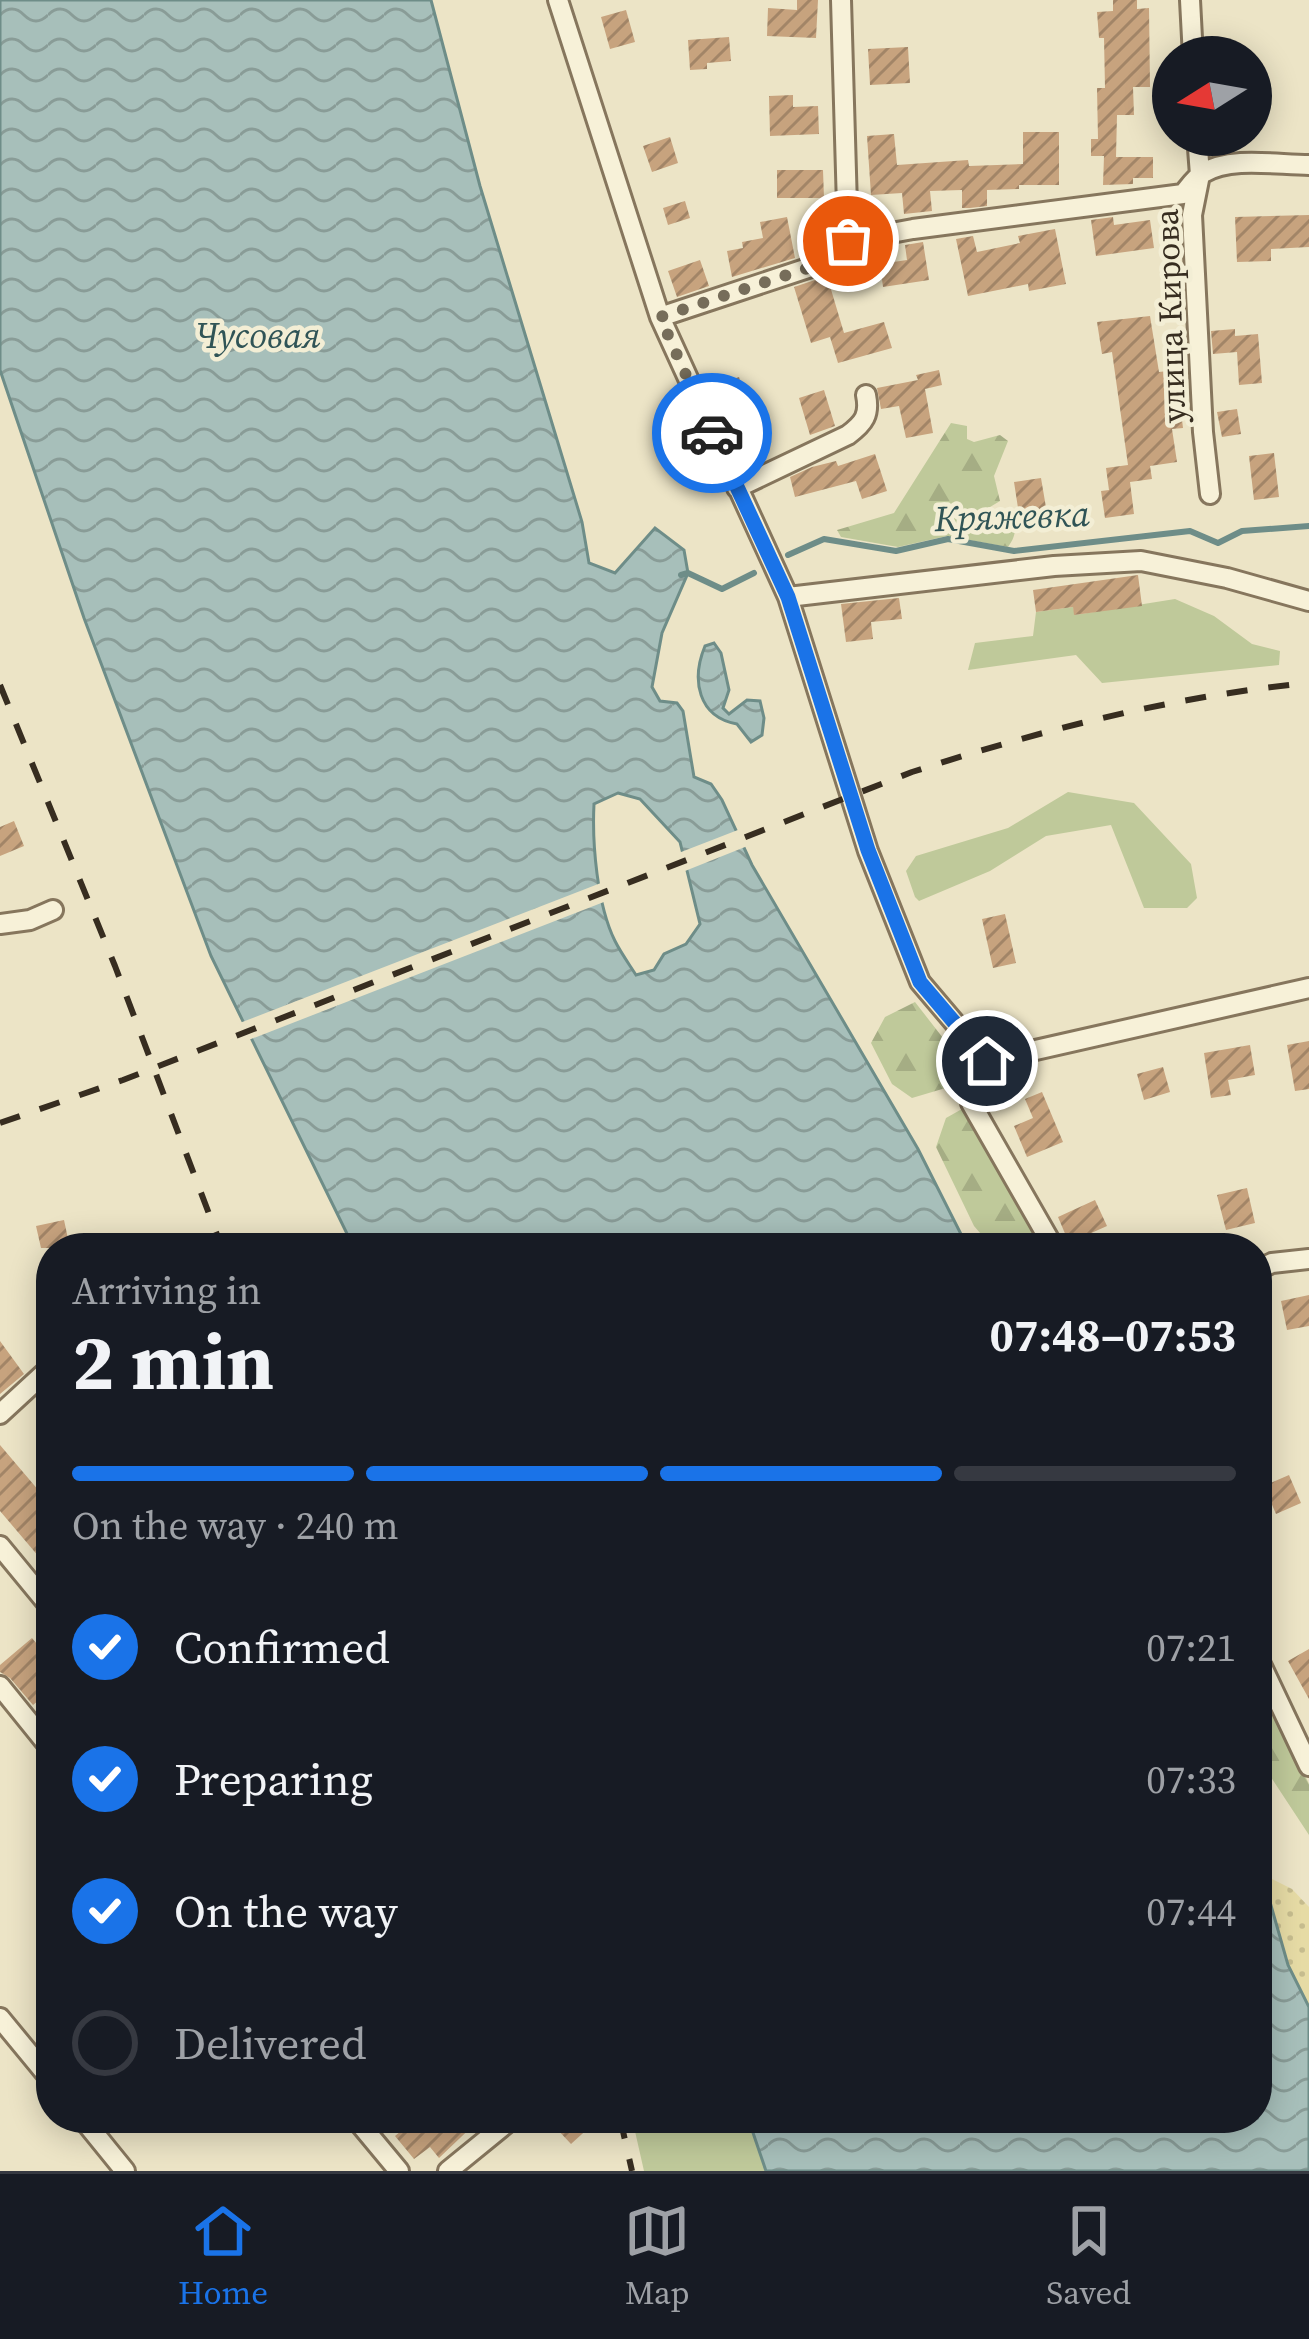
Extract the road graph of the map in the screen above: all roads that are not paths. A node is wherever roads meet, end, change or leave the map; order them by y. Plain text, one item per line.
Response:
1 (558, 0) edge
2 (841, 0) edge
3 (1190, 0) edge
4 (1192, 36) edge
5 (1199, 156) edge
6 (1309, 165) edge
7 (1200, 175) junction
8 (848, 241) junction
9 (660, 317) junction
10 (866, 395) dead end
11 (737, 488) junction
12 (1210, 494) dead end
13 (788, 597) junction
14 (1309, 601) edge
15 (53, 910) dead end
16 (0, 924) edge
17 (1309, 988) edge
18 (987, 1061) junction
19 (1045, 1233) edge
20 (1309, 1259) edge
21 (1272, 1262) edge
22 (36, 1381) edge
23 (0, 1414) edge
24 (0, 1546) edge
25 (36, 1590) edge
26 (0, 1686) edge
27 (1272, 1688) edge
28 (36, 1730) edge
29 (1309, 1766) edge
30 (0, 2018) edge
31 (36, 2062) edge
32 (94, 2133) edge
33 (367, 2133) edge
34 (495, 2133) edge
35 (125, 2171) edge
36 (399, 2171) edge
37 (448, 2171) edge

1 - 9 street
2 - 8 street
3 - 4 street
5 - 7 street, улица Кирова
6 - 7 street
7 - 8 street
7 - 12 street, улица Кирова
8 - 9 street
9 - 11 street
10 - 11 street
11 - 13 street
13 - 14 street
13 - 18 street
15 - 16 street
17 - 18 street
18 - 19 street
20 - 21 street
22 - 23 street
24 - 25 street
26 - 28 street
27 - 29 street
30 - 31 street
32 - 35 street
33 - 36 street
34 - 37 street

